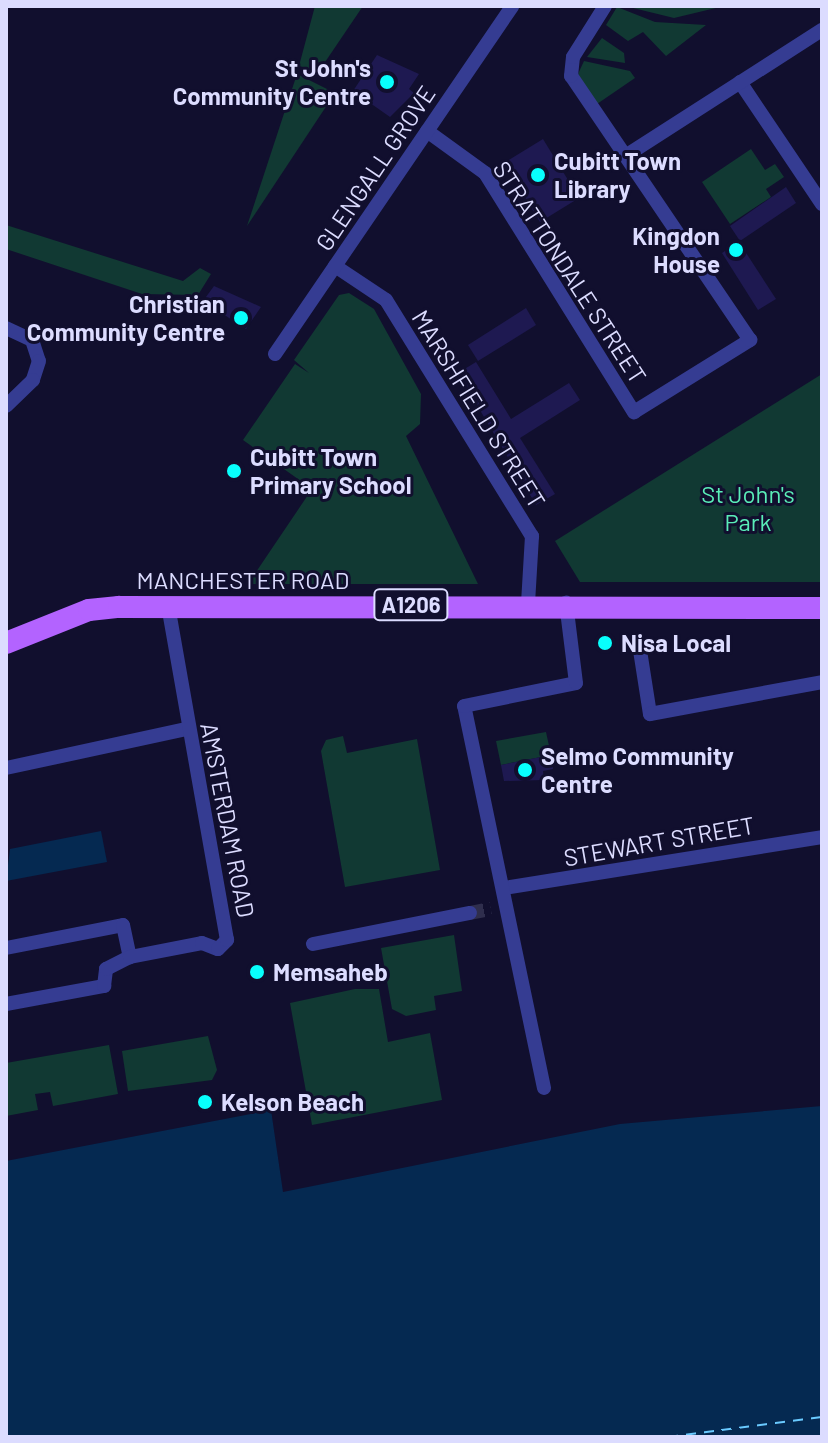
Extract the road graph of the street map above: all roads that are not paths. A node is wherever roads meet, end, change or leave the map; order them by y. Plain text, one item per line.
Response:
1 (512, 6) edge
2 (605, 6) edge
3 (822, 30) edge
4 (740, 82) junction
5 (427, 131) junction
6 (627, 155) junction
7 (822, 202) edge
8 (335, 266) junction
9 (6, 328) edge
10 (275, 354) dead end
11 (6, 406) edge
12 (566, 603) junction
13 (528, 604) junction
14 (168, 606) junction
15 (822, 608) edge
16 (6, 643) edge
17 (639, 644) dead end
18 (822, 682) edge
19 (187, 729) junction
20 (6, 768) edge
21 (822, 837) edge
22 (504, 888) junction
23 (508, 907) junction
24 (491, 909) tunnel mouth
25 (470, 913) tunnel mouth
26 (313, 944) dead end
27 (6, 948) edge
28 (130, 957) junction
29 (6, 1004) edge
30 (544, 1088) dead end

1 - 5 street, GLENGALL GROVE
2 - 6 street
3 - 4 street
4 - 6 street
4 - 7 street
5 - 6 street, STRATTONDALE STREET
5 - 8 street, GLENGALL GROVE
8 - 10 street, GLENGALL GROVE
8 - 13 street, MARSHFIELD STREET
9 - 11 street
12 - 13 main road, MANCHESTER ROAD / A1206
12 - 15 main road, MANCHESTER ROAD / A1206
12 - 22 street
13 - 14 main road, MANCHESTER ROAD / A1206
14 - 16 main road, MANCHESTER ROAD / A1206
14 - 19 street, AMSTERDAM ROAD
17 - 18 street
19 - 20 street
19 - 28 street, AMSTERDAM ROAD
21 - 22 street, STEWART STREET
22 - 23 street
23 - 24 street
23 - 30 street
25 - 26 street
27 - 28 street
28 - 29 street

